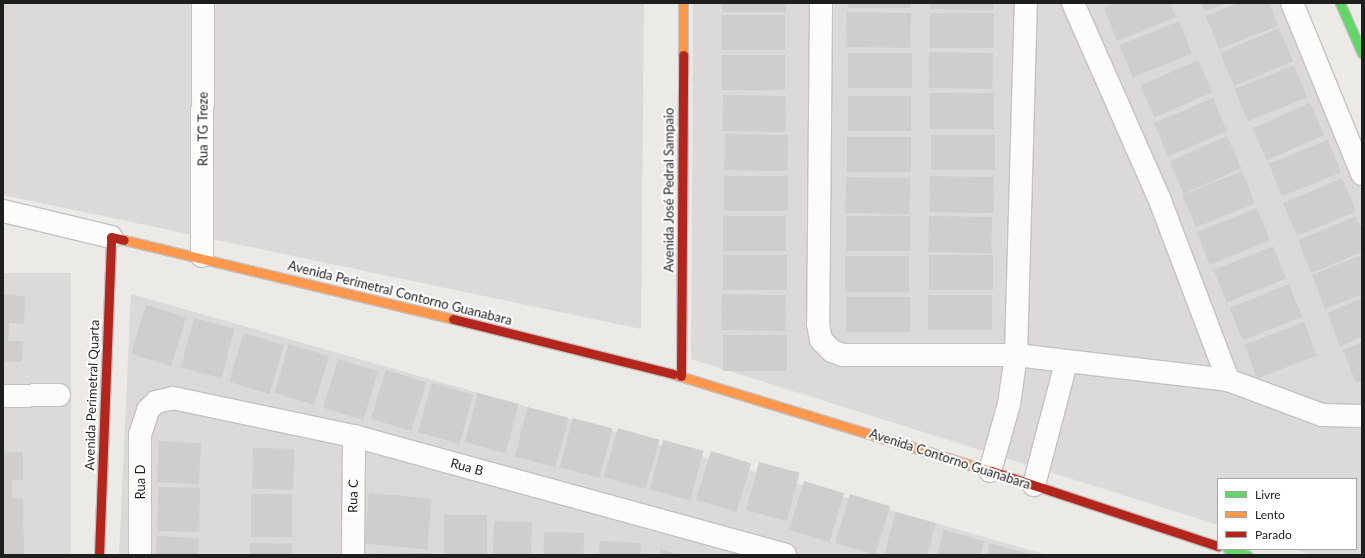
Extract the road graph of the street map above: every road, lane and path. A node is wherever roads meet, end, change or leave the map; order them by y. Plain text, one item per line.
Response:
1 (203, 3) edge
2 (683, 3) edge
3 (821, 3) edge
4 (1026, 3) edge
5 (1073, 3) edge
6 (1292, 3) edge
7 (1340, 3) edge
8 (1362, 53) edge
9 (1362, 174) edge
10 (3, 211) edge
11 (111, 237) junction
12 (202, 256) junction
13 (1016, 355) junction
14 (1066, 363) junction
15 (681, 376) junction
16 (1228, 380) junction
17 (60, 395) dead end
18 (3, 396) edge
19 (148, 410) joint
20 (1362, 416) edge
21 (354, 436) junction
22 (990, 471) junction
23 (1034, 485) junction
24 (1217, 545) edge
25 (99, 555) edge
26 (140, 555) edge
27 (353, 555) edge
28 (785, 555) edge

1 - 12 street, Rua TG Treze
2 - 15 main road, Avenida José Pedral Sampaio
3 - 13 street
4 - 13 street
5 - 16 street
6 - 9 street
7 - 8 main road
10 - 11 street
11 - 12 main road, Avenida Perimetral Contorno Guanabara
11 - 25 main road, Avenida Perimetral Quarta
12 - 15 main road, Avenida Perimetral Contorno Guanabara
13 - 14 street
13 - 22 street
14 - 16 street
14 - 23 street
15 - 22 main road, Avenida Contorno Guanabara
16 - 20 street
17 - 18 street
19 - 21 street, Rua B
19 - 26 street, Rua D
21 - 27 street, Rua C
21 - 28 street, Rua B
22 - 23 main road, Avenida Contorno Guanabara
23 - 24 main road, Avenida Contorno Guanabara

